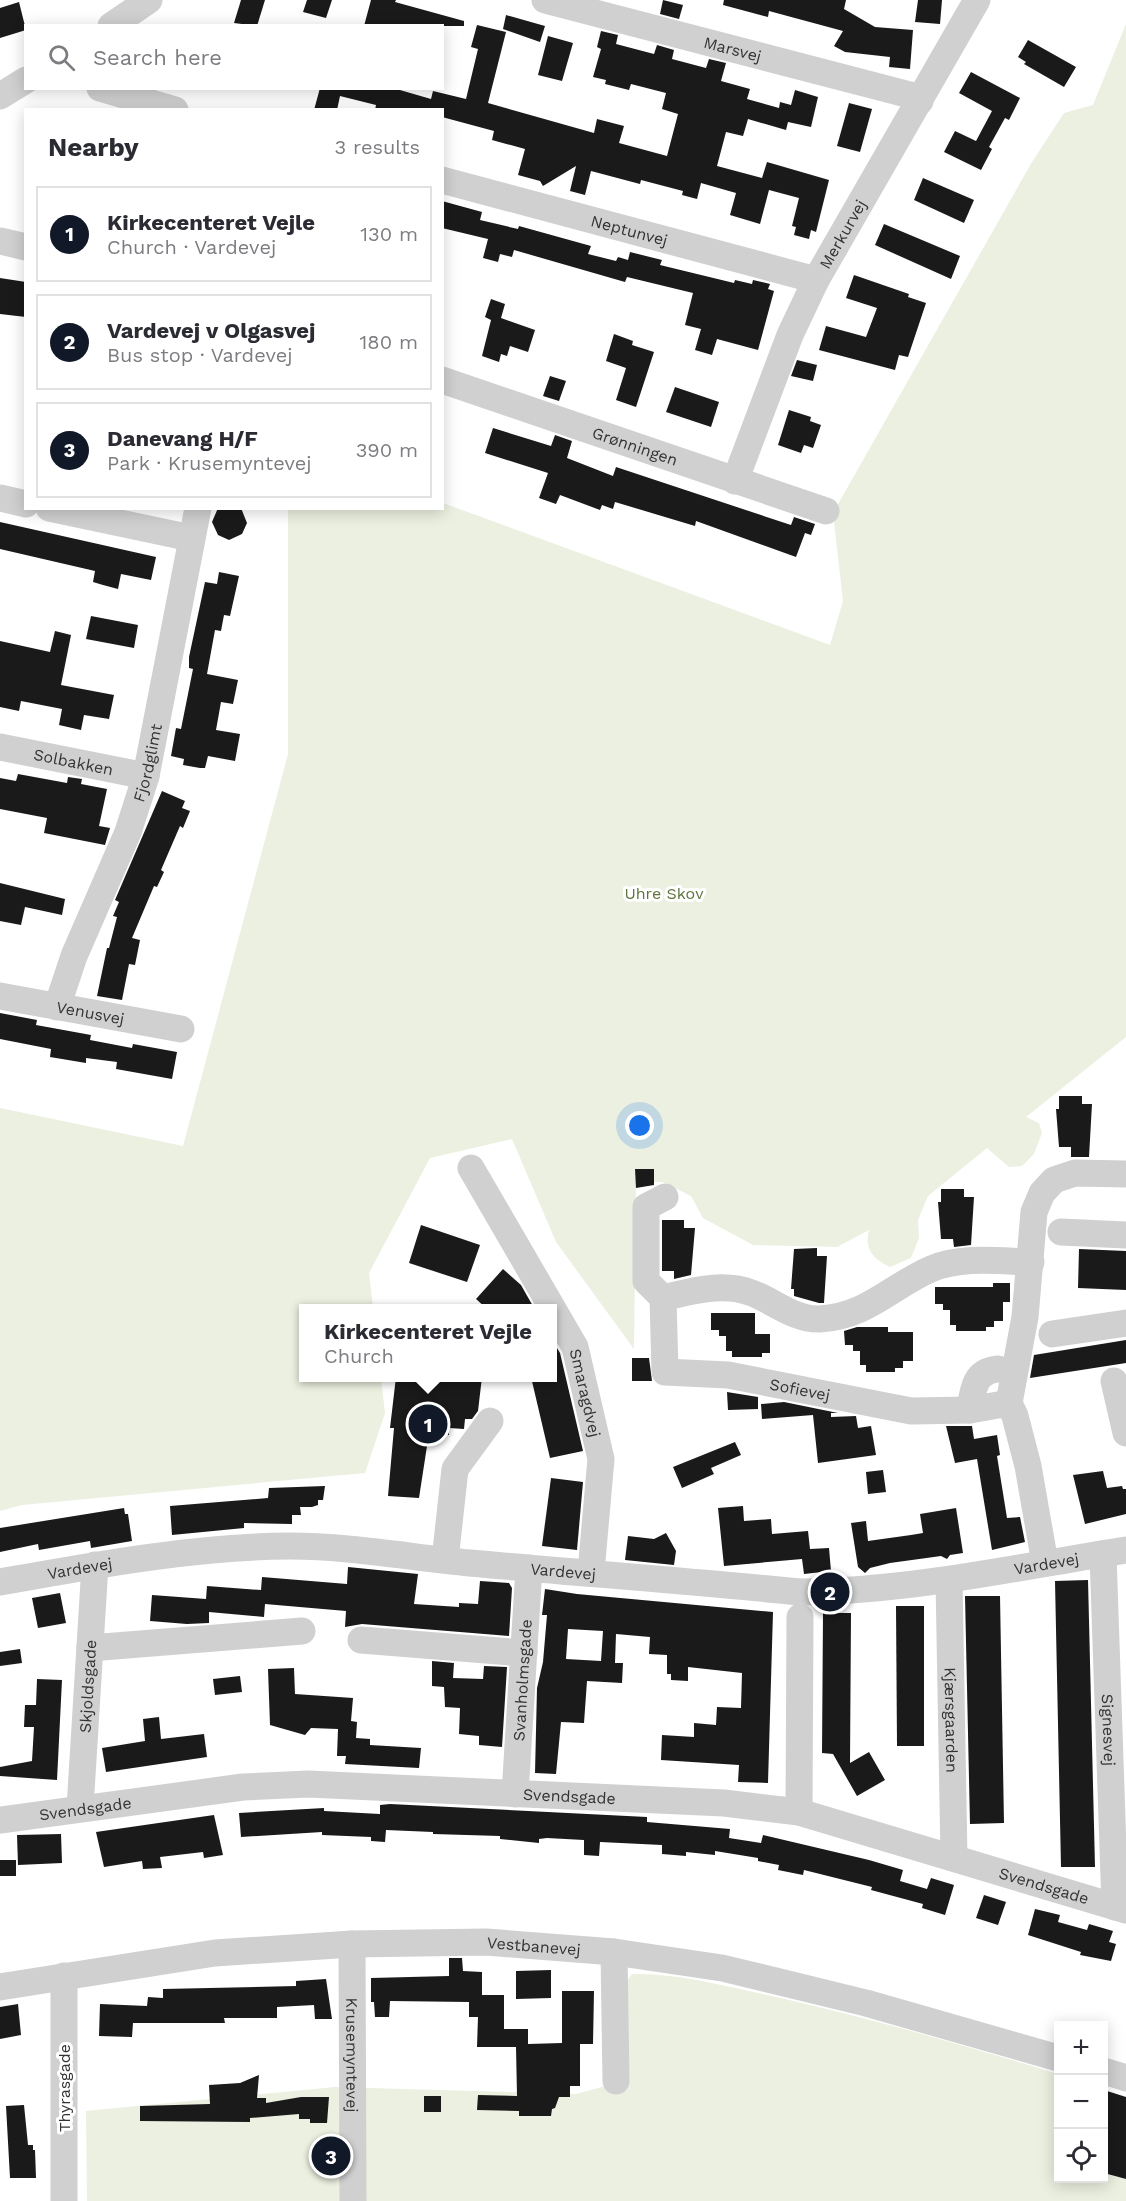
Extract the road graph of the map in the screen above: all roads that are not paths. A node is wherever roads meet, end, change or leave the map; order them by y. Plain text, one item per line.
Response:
1 (545, 0) edge
2 (977, 0) edge
3 (144, 1) edge
4 (114, 24) edge
5 (24, 81) edge
6 (107, 90) edge
7 (0, 96) edge
8 (920, 101) junction
9 (168, 108) edge
10 (444, 181) edge
11 (0, 241) edge
12 (24, 247) edge
13 (816, 280) junction
14 (444, 381) edge
15 (735, 481) junction
16 (0, 498) edge
17 (24, 504) edge
18 (58, 510) edge
19 (198, 510) edge
20 (826, 511) dead end
21 (191, 538) junction
22 (0, 747) edge
23 (146, 776) junction
24 (0, 996) edge
25 (57, 1007) junction
26 (181, 1029) dead end
27 (471, 1167) dead end
28 (1126, 1174) edge
29 (664, 1197) dead end
30 (1061, 1232) dead end
31 (1126, 1235) edge
32 (1031, 1262) junction
33 (663, 1298) junction
34 (550, 1304) edge
35 (557, 1316) edge
36 (1126, 1323) edge
37 (1052, 1334) dead end
38 (998, 1370) dead end
39 (1114, 1381) dead end
40 (1009, 1403) junction
41 (970, 1410) junction
42 (490, 1421) dead end
43 (1126, 1433) edge
44 (1115, 1552) edge
45 (445, 1560) junction
46 (1045, 1563) junction
47 (95, 1565) junction
48 (529, 1568) junction
49 (591, 1572) junction
50 (949, 1580) junction
51 (0, 1581) edge
52 (800, 1617) dead end
53 (302, 1631) dead end
54 (361, 1640) dead end
55 (90, 1648) junction
56 (524, 1653) junction
57 (515, 1794) junction
58 (80, 1808) junction
59 (799, 1812) junction
60 (0, 1820) edge
61 (954, 1858) junction
62 (1120, 1908) edge
63 (352, 1944) junction
64 (614, 1952) junction
65 (64, 1976) junction
66 (0, 1987) edge
67 (1054, 2057) edge
68 (1108, 2072) edge
69 (1126, 2078) edge
70 (616, 2081) dead end
71 (64, 2201) edge
72 (353, 2201) edge

1 - 8 street, Marsvej
2 - 8 street, Merkurvej
3 - 4 street
5 - 7 street
6 - 9 street
8 - 13 street, Merkurvej
10 - 13 street, Neptunvej
11 - 12 street
13 - 15 street, Merkurvej
14 - 15 street, Grønningen
15 - 20 street, Grønningen
16 - 17 street
18 - 21 street
19 - 21 street, Fjordglimt
21 - 23 street, Fjordglimt
22 - 23 street, Solbakken
23 - 25 street, Fjordglimt
24 - 25 street, Venusvej
25 - 26 street, Venusvej
27 - 34 street, Smaragdvej
28 - 32 street
29 - 33 street
30 - 31 street
32 - 33 street
32 - 40 street
33 - 41 street, Sofievej
35 - 49 street, Smaragdvej
36 - 37 street
38 - 41 street
39 - 43 street
40 - 41 street, Sofievej
40 - 46 street
42 - 45 street
44 - 46 street, Vardevej
44 - 62 street, Signesvej
45 - 47 street, Vardevej
45 - 48 street, Vardevej
46 - 50 street, Vardevej
47 - 51 street, Vardevej
47 - 55 street, Skjoldsgade
48 - 49 street, Vardevej
48 - 56 street, Svanholmsgade
49 - 50 street, Vardevej
50 - 61 street, Kjærsgaarden
52 - 59 street
53 - 55 street
54 - 56 street
55 - 58 street, Skjoldsgade
56 - 57 street, Svanholmsgade
57 - 58 street, Svendsgade
57 - 59 street, Svendsgade
58 - 60 street, Svendsgade
59 - 61 street, Svendsgade
61 - 62 street, Svendsgade
63 - 64 street, Vestbanevej
63 - 65 street, Vestbanevej
63 - 72 street, Krusemyntevej
64 - 67 street, Vestbanevej
64 - 70 street
65 - 66 street, Vestbanevej
65 - 71 street, Thyrasgade
68 - 69 street

